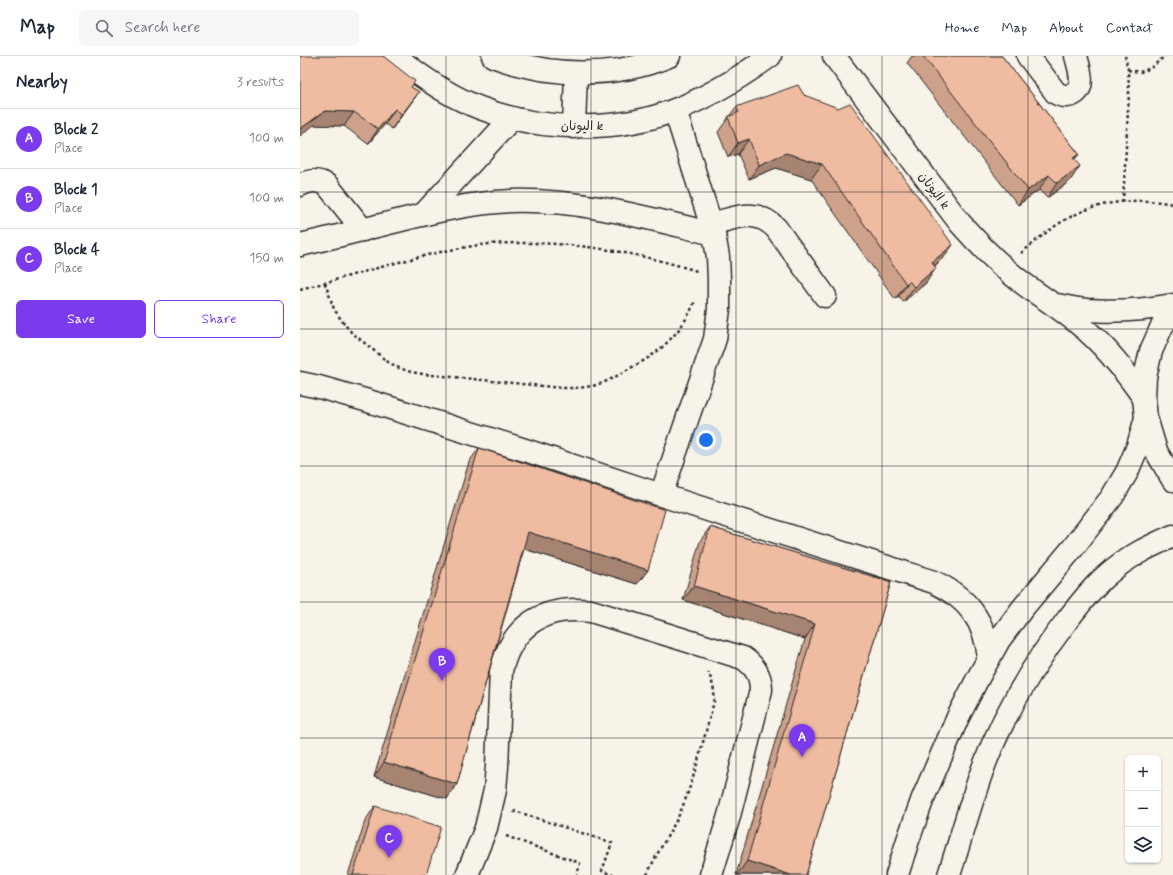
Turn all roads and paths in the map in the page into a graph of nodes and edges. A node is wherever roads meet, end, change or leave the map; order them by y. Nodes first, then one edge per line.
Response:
1 (395, 56) edge
2 (493, 56) edge
3 (669, 56) edge
4 (770, 56) edge
5 (834, 56) edge
6 (1028, 56) edge
7 (1076, 56) edge
8 (1125, 56) edge
9 (1165, 56) edge
10 (1128, 70) junction
11 (576, 73) junction
12 (675, 110) junction
13 (511, 119) junction
14 (574, 127) junction
15 (300, 185) edge
16 (1124, 202) junction
17 (1173, 204) edge
18 (424, 214) junction
19 (713, 229) junction
20 (363, 230) junction
21 (300, 245) edge
22 (1003, 268) junction
23 (696, 271) junction
24 (698, 276) dead end
25 (720, 279) junction
26 (325, 283) junction
27 (300, 289) edge
28 (697, 295) dead end
29 (825, 296) dead end
30 (1056, 305) junction
31 (1173, 305) edge
32 (1173, 310) edge
33 (300, 383) edge
34 (1145, 408) junction
35 (1173, 480) edge
36 (661, 495) junction
37 (1173, 536) edge
38 (989, 658) junction
39 (705, 668) dead end
40 (512, 817) dead end
41 (508, 829) dead end
42 (467, 875) edge
43 (577, 875) edge
44 (614, 875) edge
45 (648, 875) edge
46 (710, 875) edge
47 (897, 875) edge
48 (949, 875) edge

1 - 13 street, اليونان k
2 - 11 street
3 - 11 street
4 - 12 street, اليونان k
5 - 22 street, اليونان k
6 - 7 street
8 - 10 path
9 - 10 path
10 - 16 path
11 - 14 street
12 - 14 street, اليونان k
12 - 19 street
13 - 14 street, اليونان k
13 - 18 street
15 - 20 street
16 - 17 path
16 - 22 path
18 - 19 street
18 - 20 street
19 - 25 street
19 - 29 street
20 - 21 street
22 - 30 street, اليونان k
23 - 24 path
23 - 25 path
23 - 26 path
25 - 36 street
26 - 27 path
26 - 28 path
30 - 31 street, اليونان k
30 - 34 street, اليونان k
32 - 34 street
33 - 36 street
34 - 35 street
34 - 38 street
36 - 38 street
37 - 48 street
38 - 47 street
39 - 45 path
40 - 44 path
41 - 43 path
42 - 46 street

